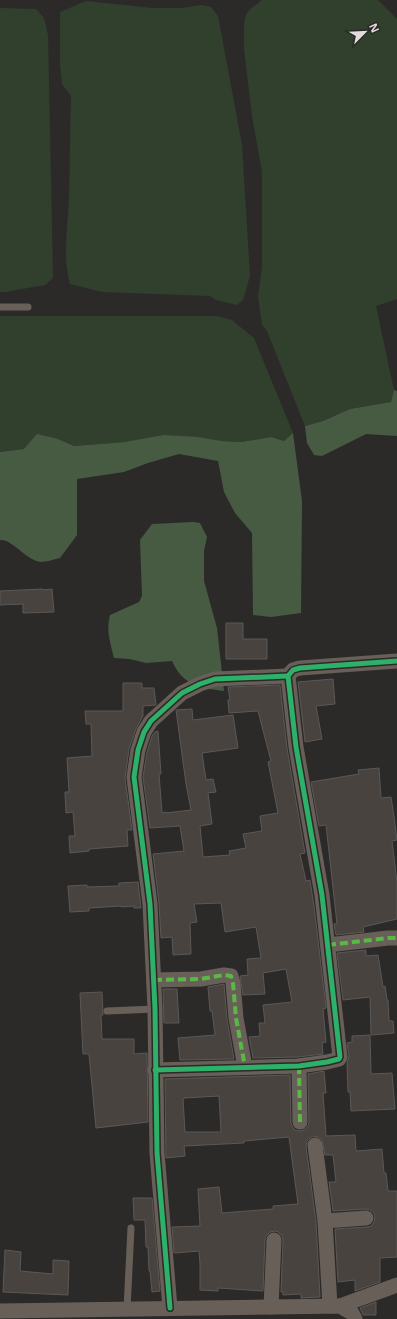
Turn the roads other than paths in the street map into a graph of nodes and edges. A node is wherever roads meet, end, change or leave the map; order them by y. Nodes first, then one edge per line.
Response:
1 (0, 307) edge
2 (28, 307) dead end
3 (397, 661) edge
4 (288, 676) junction
5 (397, 938) edge
6 (328, 945) junction
7 (154, 980) junction
8 (155, 1009) junction
9 (107, 1011) dead end
10 (299, 1066) junction
11 (245, 1067) junction
12 (155, 1070) junction
13 (300, 1122) dead end
14 (315, 1145) dead end
15 (366, 1218) dead end
16 (326, 1221) junction
17 (131, 1228) dead end
18 (274, 1240) dead end
19 (397, 1285) edge
20 (335, 1306) junction
21 (271, 1307) junction
22 (170, 1308) junction
23 (127, 1309) junction
24 (0, 1311) edge
25 (356, 1319) edge

1 - 2 lane
3 - 4 street
4 - 6 street
4 - 7 street
5 - 6 street
6 - 10 street
7 - 8 street
7 - 11 street
8 - 9 lane
8 - 12 street
10 - 11 street
10 - 13 street
11 - 12 street
12 - 22 street
14 - 16 street
15 - 16 street
16 - 20 street
17 - 23 lane
18 - 21 street
19 - 20 street
20 - 21 street
20 - 25 street
21 - 22 street
22 - 23 street
23 - 24 street

